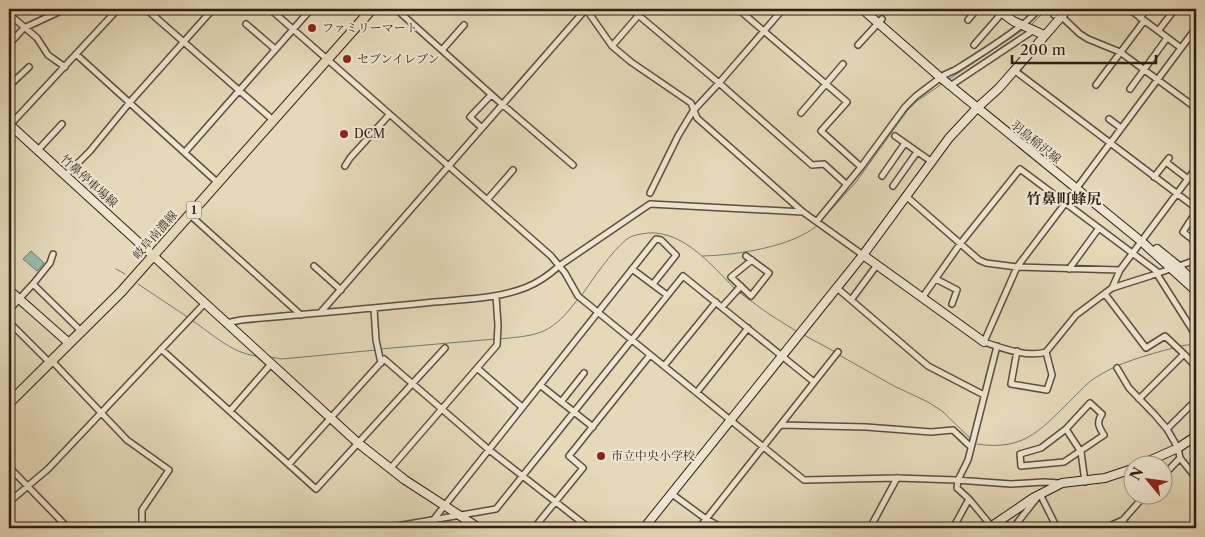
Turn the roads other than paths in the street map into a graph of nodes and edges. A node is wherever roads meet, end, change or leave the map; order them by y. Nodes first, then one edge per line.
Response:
1 (65, 9) edge
2 (118, 9) edge
3 (146, 9) edge
4 (213, 9) edge
5 (270, 9) edge
6 (311, 9) edge
7 (372, 9) edge
8 (396, 9) edge
9 (586, 9) edge
10 (631, 9) edge
11 (644, 9) edge
12 (738, 9) edge
13 (783, 9) edge
14 (862, 9) edge
15 (870, 9) edge
16 (978, 9) edge
17 (1038, 9) edge
18 (1052, 9) edge
19 (1068, 9) edge
20 (1147, 9) edge
21 (1175, 9) edge
22 (1000, 11) edge
23 (1133, 12) dead end
24 (9, 14) edge
25 (639, 16) junction
26 (1058, 16) junction
27 (1142, 19) junction
28 (968, 20) dead end
29 (880, 21) junction
30 (246, 24) dead end
31 (464, 25) dead end
32 (1028, 27) junction
33 (24, 28) junction
34 (1196, 28) edge
35 (292, 29) junction
36 (1158, 31) junction
37 (764, 32) junction
38 (1044, 35) junction
39 (1167, 38) junction
40 (184, 42) junction
41 (9, 44) edge
42 (858, 45) dead end
43 (974, 45) dead end
44 (612, 46) junction
45 (1181, 48) junction
46 (275, 49) junction
47 (442, 50) junction
48 (1120, 52) junction
49 (77, 55) junction
50 (326, 59) junction
51 (844, 64) dead end
52 (29, 67) dead end
53 (66, 67) junction
54 (1144, 69) junction
55 (1014, 70) junction
56 (947, 80) junction
57 (1158, 80) junction
58 (719, 84) junction
59 (827, 84) junction
60 (1096, 85) dead end
61 (9, 86) edge
62 (1130, 89) dead end
63 (239, 90) junction
64 (491, 95) junction
65 (130, 102) junction
66 (502, 105) junction
67 (979, 106) junction
68 (1196, 108) edge
69 (693, 111) junction
70 (801, 113) dead end
71 (389, 115) junction
72 (273, 120) junction
73 (1109, 120) dead end
74 (62, 124) dead end
75 (10, 126) edge
76 (482, 128) junction
77 (1122, 128) junction
78 (895, 136) dead end
79 (905, 143) junction
80 (1110, 143) junction
81 (38, 150) junction
82 (185, 152) junction
83 (918, 152) junction
84 (932, 162) junction
85 (573, 165) dead end
86 (345, 166) dead end
87 (448, 167) junction
88 (861, 167) junction
89 (1196, 168) edge
90 (513, 170) dead end
91 (66, 175) junction
92 (882, 176) dead end
93 (1154, 177) junction
94 (1188, 179) junction
95 (218, 183) junction
96 (846, 184) junction
97 (893, 186) dead end
98 (1078, 187) junction
99 (650, 192) dead end
100 (1177, 194) junction
101 (907, 197) junction
102 (487, 200) junction
103 (1065, 203) junction
104 (1196, 208) edge
105 (803, 212) junction
106 (190, 215) junction
107 (1196, 221) edge
108 (819, 223) junction
109 (1099, 228) junction
110 (1143, 240) junction
111 (1196, 242) edge
112 (960, 244) junction
113 (1131, 253) junction
114 (53, 254) dead end
115 (154, 255) junction
116 (862, 255) junction
117 (746, 256) dead end
118 (752, 260) junction
119 (1196, 260) edge
120 (877, 265) junction
121 (314, 266) dead end
122 (558, 266) junction
123 (1016, 267) junction
124 (1176, 267) junction
125 (632, 269) junction
126 (1069, 269) junction
127 (1120, 270) junction
128 (1158, 274) junction
129 (936, 279) junction
130 (33, 284) junction
131 (653, 284) junction
132 (1196, 284) edge
133 (741, 286) junction
134 (837, 288) junction
135 (1112, 288) junction
136 (9, 290) edge
137 (341, 290) junction
138 (1196, 291) edge
139 (1105, 294) junction
140 (667, 295) junction
141 (496, 296) junction
142 (922, 298) junction
143 (19, 300) junction
144 (851, 300) junction
145 (716, 302) junction
146 (205, 303) junction
147 (952, 304) dead end
148 (722, 307) junction
149 (374, 309) junction
150 (9, 310) edge
151 (320, 312) junction
152 (598, 312) junction
153 (301, 314) junction
154 (9, 322) edge
155 (226, 323) junction
156 (748, 328) junction
157 (82, 331) junction
158 (1196, 332) edge
159 (632, 340) junction
160 (984, 342) junction
161 (69, 343) junction
162 (997, 346) junction
163 (445, 348) dead end
164 (161, 349) junction
165 (1016, 351) junction
166 (838, 352) dead end
167 (1046, 352) junction
168 (1184, 354) junction
169 (650, 355) junction
170 (782, 356) junction
171 (51, 362) junction
172 (381, 363) junction
173 (271, 364) junction
174 (664, 366) junction
175 (1196, 367) edge
176 (477, 368) junction
177 (1118, 368) dead end
178 (584, 373) dead end
179 (814, 382) junction
180 (412, 383) junction
181 (540, 385) junction
182 (697, 392) junction
183 (984, 395) junction
184 (1139, 399) junction
185 (1196, 400) edge
186 (561, 402) junction
187 (9, 403) edge
188 (442, 408) junction
189 (522, 408) junction
190 (230, 411) junction
191 (574, 412) junction
192 (101, 413) junction
193 (330, 418) junction
194 (731, 420) junction
195 (781, 425) junction
196 (593, 427) junction
197 (1066, 428) junction
198 (1167, 429) junction
199 (1196, 436) edge
200 (358, 443) junction
201 (764, 447) junction
202 (971, 447) junction
203 (1178, 448) junction
204 (488, 449) junction
205 (1081, 452) junction
206 (1164, 454) edge
207 (1180, 458) junction
208 (289, 464) junction
209 (1172, 466) edge
210 (9, 467) edge
211 (390, 469) junction
212 (1122, 473) edge
213 (522, 475) junction
214 (897, 478) junction
215 (1196, 478) edge
216 (958, 480) junction
217 (1085, 482) junction
218 (1062, 483) junction
219 (28, 486) junction
220 (672, 494) junction
221 (1040, 494) junction
222 (969, 500) junction
223 (9, 502) edge
224 (556, 502) junction
225 (1137, 504) edge
226 (445, 505) junction
227 (460, 515) junction
228 (434, 519) junction
229 (706, 520) junction
230 (1123, 520) junction
231 (405, 526) edge
232 (992, 527) edge
233 (68, 528) edge
234 (142, 528) edge
235 (385, 528) edge
236 (479, 528) edge
237 (534, 528) edge
238 (588, 528) edge
239 (644, 528) edge
240 (698, 528) edge
241 (723, 528) edge
242 (870, 528) edge
243 (953, 528) edge
244 (1013, 528) edge
245 (1057, 528) edge
246 (1105, 528) edge
247 (1128, 528) edge

1 - 33 street
2 - 49 street
3 - 40 street
4 - 40 street
5 - 35 street
6 - 35 street
7 - 50 main road, 岐阜南濃線 / 1
8 - 47 street
9 - 44 street
9 - 66 street
10 - 25 street
11 - 25 street
12 - 37 street
13 - 37 street
14 - 29 street, 羽島稲沢線
15 - 29 street, 羽島稲沢線
16 - 28 street
17 - 32 street
18 - 26 street
19 - 26 street
20 - 27 street
21 - 36 street
22 - 32 street
22 - 43 street
23 - 27 street
24 - 33 street
25 - 44 street
25 - 58 street
26 - 38 street
26 - 48 street
27 - 36 street
27 - 48 street
29 - 42 street
29 - 56 street, 羽島稲沢線
30 - 46 street
31 - 47 street
32 - 38 street
32 - 56 street
32 - 56 street
33 - 41 street
33 - 53 street
34 - 45 street
35 - 46 street
35 - 50 street
36 - 39 street
37 - 58 street
37 - 59 street
38 - 55 street
39 - 45 street
39 - 54 street
40 - 63 street
40 - 65 street
44 - 69 street
45 - 57 street
46 - 63 street
47 - 64 street
48 - 54 street
48 - 60 street
49 - 53 street
49 - 65 street
50 - 71 street
50 - 72 main road, 岐阜南濃線 / 1
51 - 59 street
52 - 61 street
53 - 75 street
54 - 57 street
54 - 62 street
55 - 67 street
55 - 80 street
56 - 67 street, 羽島稲沢線
56 - 88 street
57 - 68 street
57 - 77 street
58 - 69 street
58 - 96 street
59 - 70 street
59 - 88 street
63 - 72 street
63 - 82 street
64 - 66 street
64 - 76 street
65 - 82 street
65 - 91 street
66 - 76 street
66 - 85 street
67 - 84 street
67 - 98 street, 羽島稲沢線
69 - 99 street
69 - 105 street
71 - 86 street
71 - 87 street
72 - 95 main road, 岐阜南濃線 / 1
73 - 77 street
74 - 81 street
75 - 81 street, 竹鼻停車場線
76 - 87 street
77 - 80 street
78 - 79 street
79 - 83 street
79 - 92 street
80 - 93 street
80 - 98 street
81 - 91 street, 竹鼻停車場線
82 - 95 street
83 - 84 street
83 - 97 street
84 - 101 street
87 - 102 street
87 - 137 street
88 - 96 street
89 - 94 street
90 - 102 street
91 - 115 street, 竹鼻停車場線
93 - 94 street
93 - 100 street
94 - 100 street
95 - 106 main road, 岐阜南濃線 / 1
96 - 108 street
98 - 103 street
98 - 110 street, 羽島稲沢線
100 - 104 street
100 - 110 street
101 - 112 street
101 - 116 street
102 - 122 street
103 - 109 street
103 - 112 street
103 - 123 street
105 - 108 street
105 - 122 street
106 - 115 main road, 岐阜南濃線 / 1
106 - 153 street
107 - 111 street
108 - 116 street
109 - 113 street
109 - 126 street
110 - 113 street
110 - 124 street, 羽島稲沢線
112 - 123 street
112 - 129 street
113 - 127 street
113 - 128 street
114 - 130 street
115 - 146 street, 竹鼻停車場線
115 - 157 main road, 岐阜南濃線 / 1
116 - 120 street
116 - 134 street
117 - 118 street
118 - 133 street
118 - 133 street
119 - 124 street
120 - 142 street
120 - 144 street
121 - 137 street
122 - 141 street
122 - 152 street
123 - 126 street
123 - 160 street
124 - 128 street
124 - 132 street, 羽島稲沢線
124 - 138 street, 羽島稲沢線
125 - 131 street
125 - 131 street
125 - 152 street
126 - 127 street
127 - 135 street
128 - 135 street
128 - 158 street
129 - 142 street
129 - 147 street
130 - 143 street
130 - 157 street
131 - 140 street
133 - 148 street
134 - 144 street
134 - 170 street
135 - 139 street
136 - 143 street
137 - 151 street
139 - 167 street
139 - 168 street
140 - 145 street
140 - 159 street
141 - 149 street
141 - 176 street
142 - 160 street
143 - 150 street
143 - 161 street
144 - 183 street
145 - 148 street
145 - 174 street
146 - 155 street, 竹鼻停車場線
146 - 164 street
148 - 156 street
149 - 151 street
149 - 172 street
151 - 153 street
152 - 159 street
152 - 181 street
153 - 155 street
154 - 171 street
155 - 173 street, 竹鼻停車場線
156 - 170 street
156 - 182 street
157 - 161 main road, 岐阜南濃線 / 1
159 - 169 street
159 - 191 street
160 - 162 street
161 - 171 main road, 岐阜南濃線 / 1
162 - 165 street
162 - 183 street
163 - 180 street
164 - 190 street
164 - 192 street
165 - 167 street
165 - 167 street
166 - 179 street
168 - 175 street
168 - 184 street
169 - 174 street
169 - 196 street
170 - 179 street
170 - 194 street
171 - 187 main road, 岐阜南濃線 / 1
171 - 192 street
172 - 180 street
172 - 193 street
173 - 190 street
173 - 193 street, 竹鼻停車場線
174 - 182 street
176 - 188 street
176 - 189 street
177 - 184 street
178 - 186 street
179 - 195 street
180 - 188 street
180 - 200 street
181 - 186 street
181 - 189 street
182 - 194 street
183 - 202 street
184 - 198 street
185 - 198 street
186 - 191 street
188 - 204 street
188 - 211 street
189 - 204 street
190 - 208 street
191 - 196 street
191 - 213 street
192 - 219 street
192 - 234 street
193 - 200 street, 竹鼻停車場線
193 - 208 street
194 - 201 street
194 - 220 street
195 - 201 street
195 - 202 street
196 - 224 street
197 - 205 street
197 - 205 street
197 - 205 street
198 - 203 street
199 - 203 street
200 - 208 street
200 - 211 street, 竹鼻停車場線
201 - 214 street
201 - 229 street
202 - 216 street
203 - 206 street
203 - 207 street
204 - 213 street
204 - 226 street
205 - 217 street
207 - 209 street
207 - 215 street
210 - 219 street
211 - 226 street, 竹鼻停車場線
212 - 217 street
213 - 224 street
213 - 227 street
214 - 216 street
214 - 242 street
216 - 218 street
216 - 222 street
217 - 218 street
218 - 221 street
219 - 223 street
219 - 233 street
220 - 229 street
220 - 239 street
221 - 232 street
221 - 244 street
221 - 245 street
222 - 232 street
222 - 243 street
224 - 237 street
224 - 238 street
225 - 230 street
226 - 227 street, 竹鼻停車場線
226 - 228 street
227 - 228 street
227 - 236 street, 竹鼻停車場線
228 - 231 street
229 - 240 street
229 - 241 street
230 - 246 street
230 - 247 street
231 - 235 street

